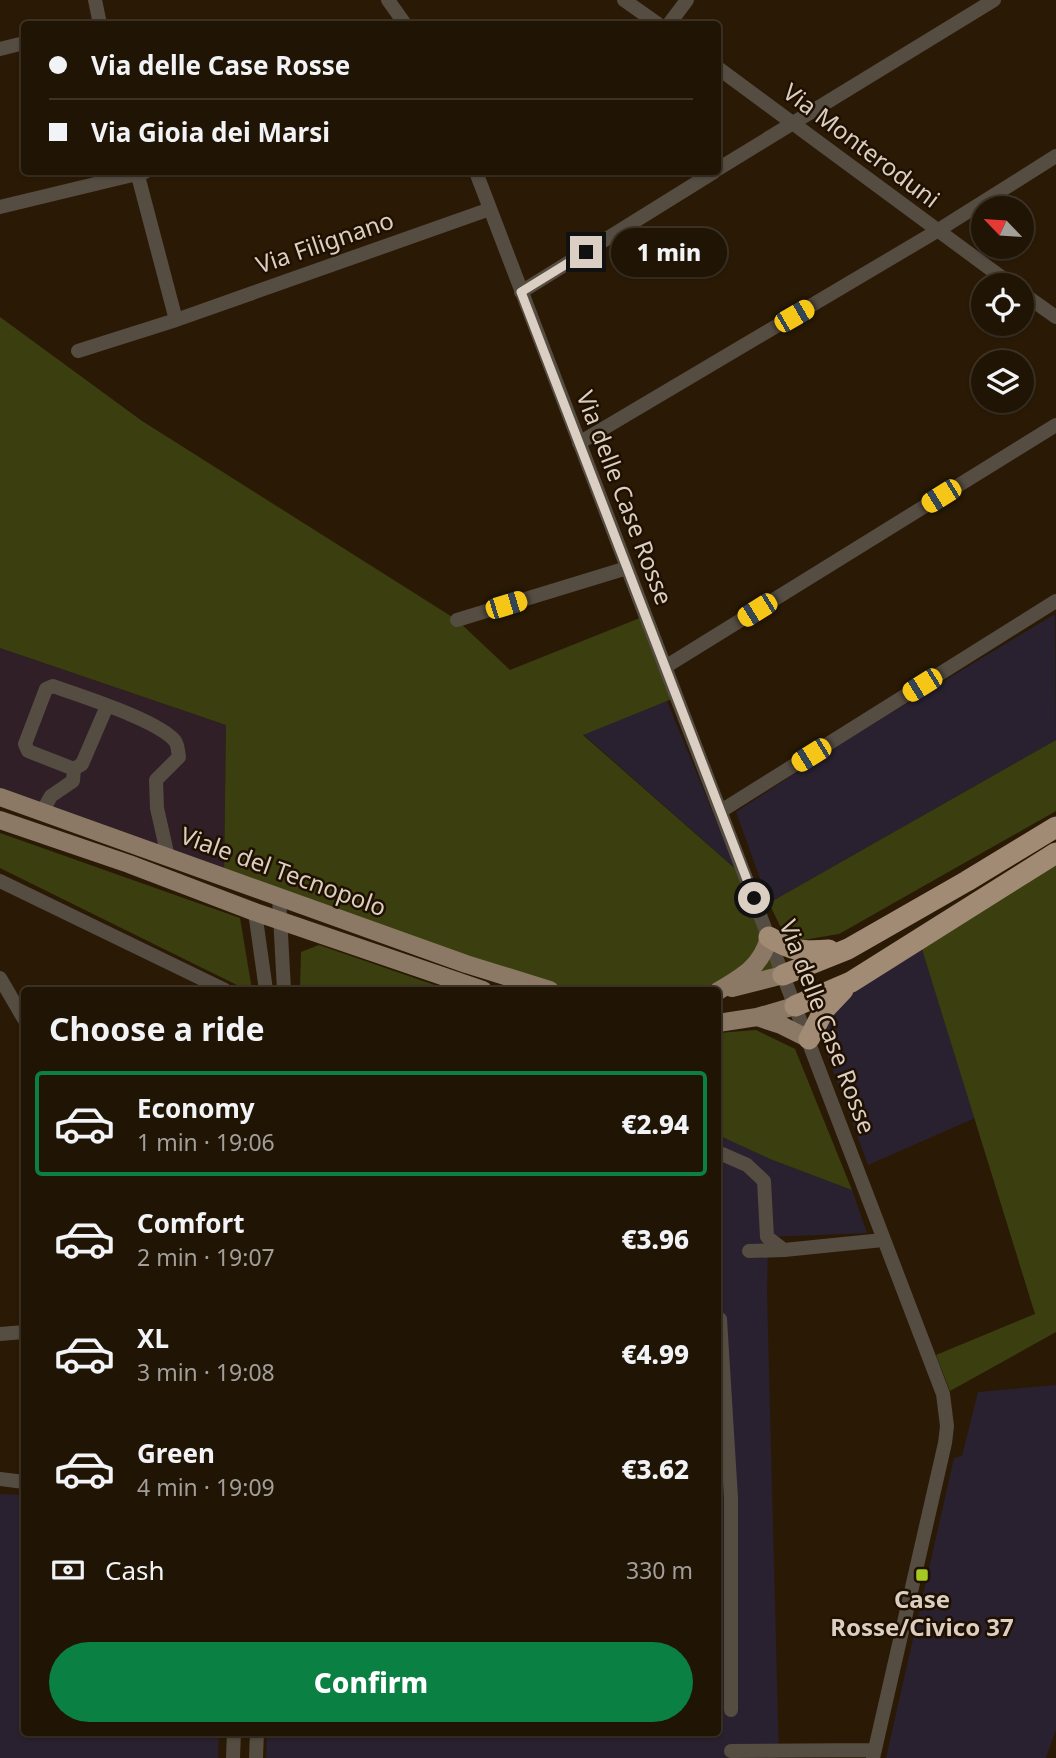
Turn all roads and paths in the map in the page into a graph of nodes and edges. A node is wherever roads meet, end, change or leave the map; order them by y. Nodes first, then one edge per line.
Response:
1 (95, 0) edge
2 (388, 0) edge
3 (624, 0) edge
4 (687, 0) edge
5 (994, 0) edge
6 (99, 21) edge
7 (403, 21) edge
8 (654, 21) edge
9 (671, 21) edge
10 (21, 44) edge
11 (0, 49) edge
12 (721, 70) edge
13 (792, 123) junction
14 (1056, 156) edge
15 (721, 167) edge
16 (128, 175) edge
17 (141, 175) edge
18 (477, 175) edge
19 (708, 175) edge
20 (0, 207) edge
21 (490, 209) junction
22 (937, 231) junction
23 (995, 273) edge
24 (521, 292) junction
25 (1034, 301) edge
26 (1056, 317) edge
27 (176, 320) junction
28 (78, 351) dead end
29 (1056, 425) edge
30 (579, 443) junction
31 (627, 568) junction
32 (1056, 601) edge
33 (457, 620) dead end
34 (666, 667) junction
35 (107, 706) junction
36 (74, 769) junction
37 (0, 797) edge
38 (721, 811) junction
39 (42, 812) junction
40 (0, 820) edge
41 (1056, 827) edge
42 (1056, 853) edge
43 (168, 857) junction
44 (0, 881) edge
45 (279, 897) junction
46 (255, 912) junction
47 (280, 920) junction
48 (769, 937) junction
49 (849, 949) junction
50 (783, 975) junction
51 (0, 978) edge
52 (851, 982) junction
53 (219, 987) edge
54 (266, 987) edge
55 (284, 987) edge
56 (474, 987) edge
57 (540, 987) edge
58 (721, 990) edge
59 (721, 991) edge
60 (795, 1006) junction
61 (21, 1014) edge
62 (757, 1017) junction
63 (721, 1023) edge
64 (809, 1039) junction
65 (722, 1154) dead end
66 (883, 1240) junction
67 (783, 1250) junction
68 (749, 1251) dead end
69 (21, 1332) edge
70 (721, 1332) edge
71 (0, 1334) edge
72 (0, 1479) edge
73 (21, 1482) edge
74 (731, 1710) dead end
75 (234, 1736) edge
76 (257, 1736) edge
77 (731, 1751) dead end
78 (874, 1754) edge
79 (233, 1758) edge
80 (256, 1758) edge

1 - 6 street
2 - 7 street
3 - 8 street
4 - 9 street
5 - 13 street
10 - 11 street
12 - 13 street, Via Monteroduni
13 - 15 street
13 - 22 street, Via Monteroduni
14 - 22 street
16 - 20 street
17 - 27 street
18 - 21 street, Via delle Case Rosse
19 - 24 street
21 - 24 street, Via delle Case Rosse
21 - 27 street, Via Filignano
22 - 23 street, Via Monteroduni
22 - 30 street
24 - 30 street, Via delle Case Rosse
25 - 26 street
27 - 28 street, Via Filignano
29 - 34 street
30 - 31 street, Via delle Case Rosse
31 - 33 street
31 - 34 street, Via delle Case Rosse
32 - 38 street
34 - 38 street, Via delle Case Rosse
35 - 36 street
35 - 36 street
35 - 43 street
36 - 39 street
37 - 39 main road, Viale del Tecnopolo
38 - 48 street, Via delle Case Rosse
39 - 43 main road, Viale del Tecnopolo
40 - 46 main road, Viale del Tecnopolo
41 - 49 highway
42 - 52 highway
43 - 45 main road, Viale del Tecnopolo
44 - 53 street
45 - 47 street
45 - 57 main road, Viale del Tecnopolo
46 - 47 main road, Viale del Tecnopolo
46 - 54 street
47 - 55 street
47 - 56 main road, Viale del Tecnopolo
48 - 49 highway
48 - 50 street, Via delle Case Rosse
48 - 58 main road
49 - 50 highway
50 - 59 main road
50 - 60 street, Via delle Case Rosse
51 - 61 street
52 - 60 highway
52 - 64 highway
60 - 62 main road
60 - 64 street, Via delle Case Rosse
62 - 63 main road
62 - 64 main road
64 - 66 street, Via delle Case Rosse
65 - 67 street
66 - 67 street
66 - 78 street, Via delle Case Rosse
67 - 68 street
69 - 71 street
70 - 74 street
72 - 73 street
75 - 79 street
76 - 80 street
77 - 78 street

